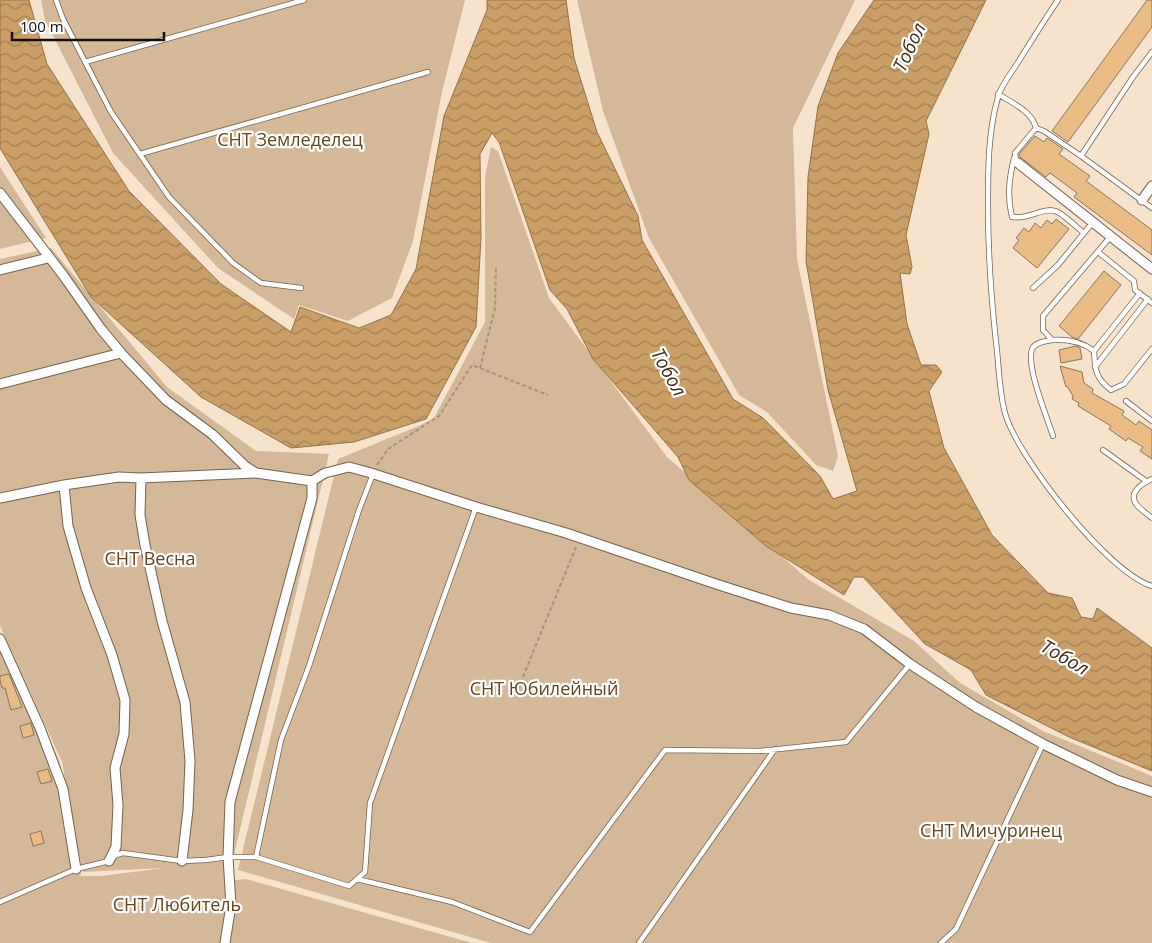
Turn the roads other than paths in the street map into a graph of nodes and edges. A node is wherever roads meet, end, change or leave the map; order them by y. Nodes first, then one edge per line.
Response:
1 (56, 0) edge
2 (304, 0) edge
3 (1058, 0) edge
4 (1152, 52) edge
5 (85, 62) junction
6 (428, 72) dead end
7 (998, 94) junction
8 (1036, 128) junction
9 (140, 154) junction
10 (1081, 156) junction
11 (1016, 161) junction
12 (1152, 186) edge
13 (0, 193) edge
14 (1142, 200) junction
15 (1152, 208) edge
16 (1093, 222) junction
17 (1084, 233) junction
18 (1111, 236) junction
19 (1098, 252) junction
20 (48, 258) junction
21 (1152, 269) edge
22 (0, 270) edge
23 (301, 288) dead end
24 (1033, 288) dead end
25 (1140, 293) junction
26 (1150, 301) edge
27 (1052, 340) junction
28 (1152, 349) edge
29 (1094, 351) junction
30 (121, 353) junction
31 (1095, 367) junction
32 (0, 384) edge
33 (1126, 401) dead end
34 (1152, 421) edge
35 (1053, 436) dead end
36 (1103, 450) dead end
37 (256, 473) junction
38 (372, 473) junction
39 (141, 478) junction
40 (1152, 479) edge
41 (312, 481) junction
42 (1146, 481) junction
43 (64, 485) junction
44 (0, 498) edge
45 (476, 507) junction
46 (1152, 518) edge
47 (1152, 586) edge
48 (0, 639) edge
49 (910, 664) junction
50 (1043, 744) junction
51 (775, 749) junction
52 (1152, 792) edge
53 (228, 857) junction
54 (256, 857) junction
55 (109, 861) junction
56 (182, 861) junction
57 (76, 869) junction
58 (357, 879) junction
59 (0, 902) edge
60 (225, 943) edge
61 (639, 943) edge
62 (941, 943) edge

1 - 5 lane
2 - 5 lane
3 - 7 lane
4 - 10 lane
5 - 9 lane
6 - 9 lane
7 - 8 lane
7 - 47 lane
8 - 10 lane
8 - 11 lane
9 - 23 lane
10 - 14 lane
11 - 16 street
11 - 17 lane
12 - 14 street
13 - 20 street
14 - 15 lane
16 - 17 lane
16 - 18 street
17 - 24 lane
18 - 19 lane
18 - 21 street
19 - 25 lane
19 - 27 lane
20 - 22 street
20 - 30 street
25 - 26 lane
25 - 29 lane
26 - 31 lane
27 - 29 lane
27 - 35 lane
28 - 31 lane
29 - 31 lane
30 - 32 street
30 - 37 street
33 - 34 lane
36 - 42 lane
37 - 39 street
37 - 41 street
38 - 41 street
38 - 45 street
38 - 54 lane
39 - 43 street
39 - 56 street
40 - 42 lane
41 - 53 street
42 - 46 lane
43 - 44 street
43 - 55 street
45 - 49 street
45 - 58 lane
48 - 57 street
49 - 50 street
49 - 51 lane
50 - 52 street
50 - 62 lane
51 - 58 lane
51 - 61 lane
53 - 54 lane
53 - 56 lane
53 - 60 street
54 - 58 lane
55 - 56 lane
55 - 57 lane
57 - 59 lane

